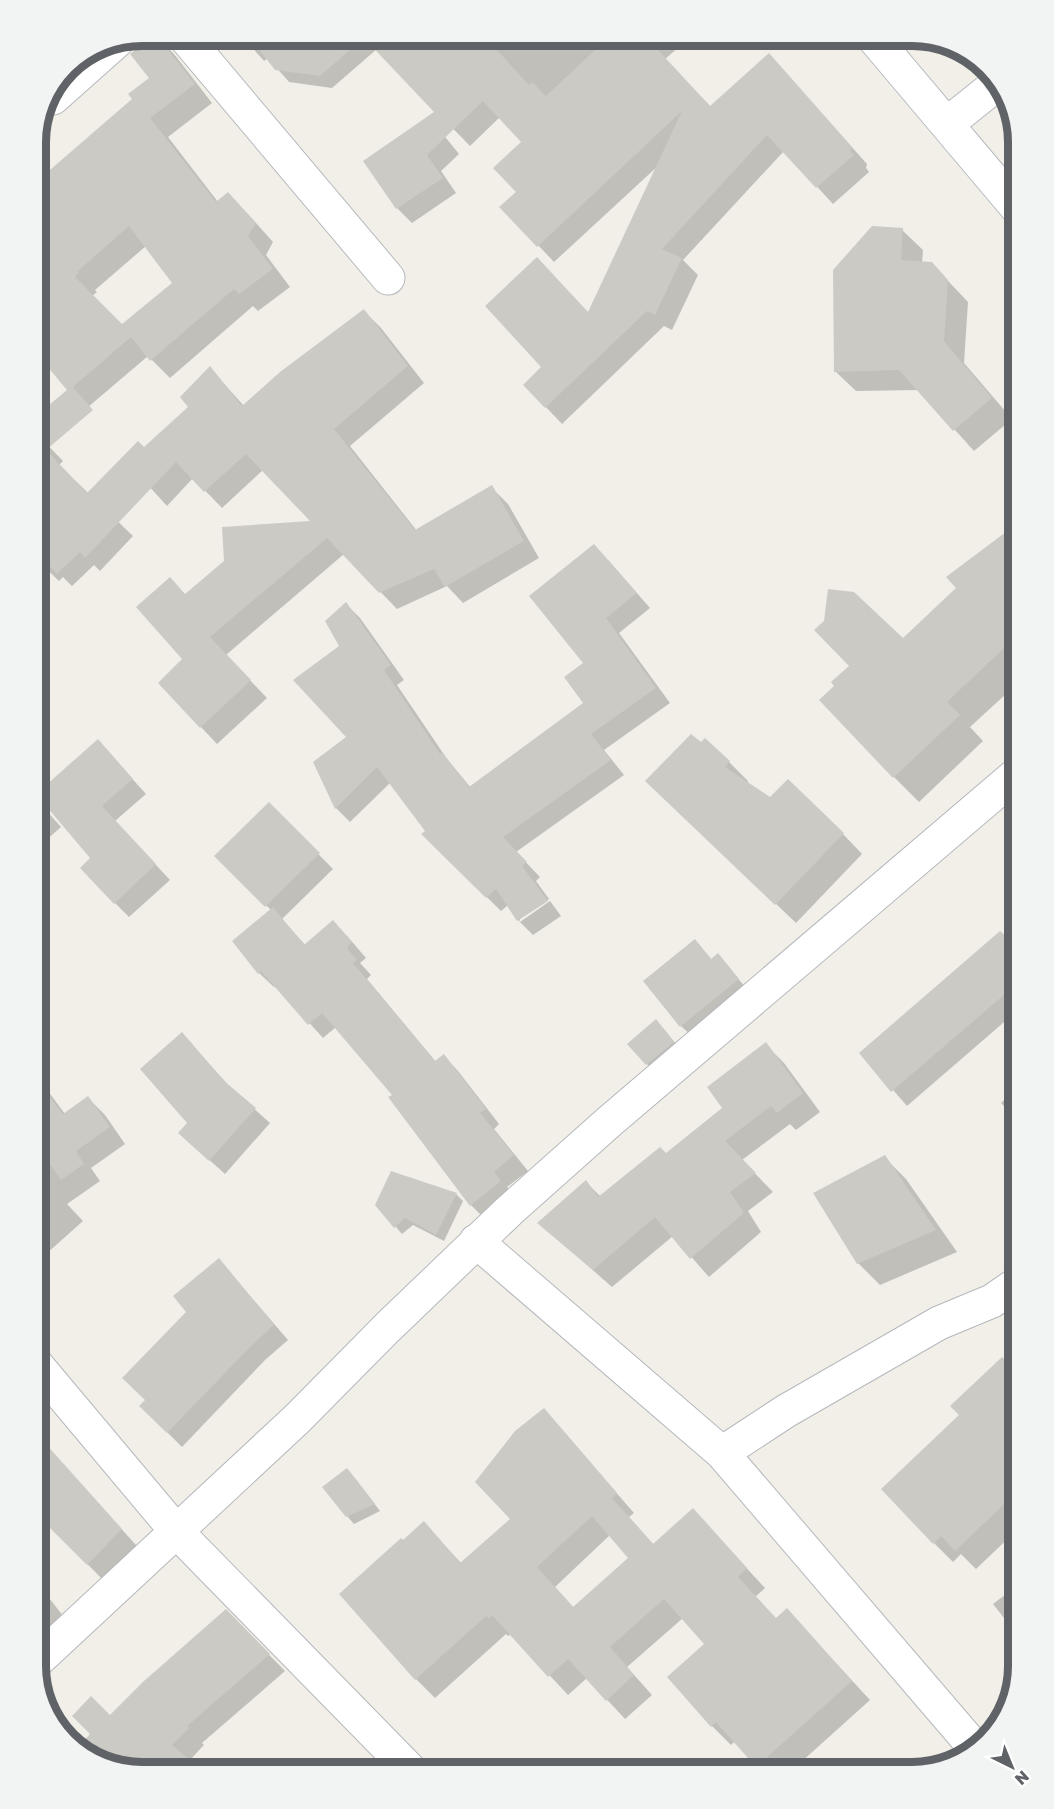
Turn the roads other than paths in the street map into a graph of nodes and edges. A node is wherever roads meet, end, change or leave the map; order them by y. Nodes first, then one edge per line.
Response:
1 (192, 46) edge
2 (881, 47) edge
3 (98, 58) edge
4 (63, 89) edge
5 (991, 89) edge
6 (947, 124) junction
7 (1007, 196) edge
8 (388, 278) dead end
9 (1007, 782) edge
10 (476, 1241) junction
11 (1007, 1291) edge
12 (46, 1376) edge
13 (722, 1453) junction
14 (177, 1532) junction
15 (46, 1653) edge
16 (970, 1742) edge
17 (402, 1762) edge

1 - 8 street
2 - 6 street
3 - 4 street
5 - 6 street
6 - 7 street
9 - 10 street
10 - 13 street
10 - 14 street
11 - 13 street
12 - 14 street
13 - 16 street
14 - 15 street
14 - 17 street

